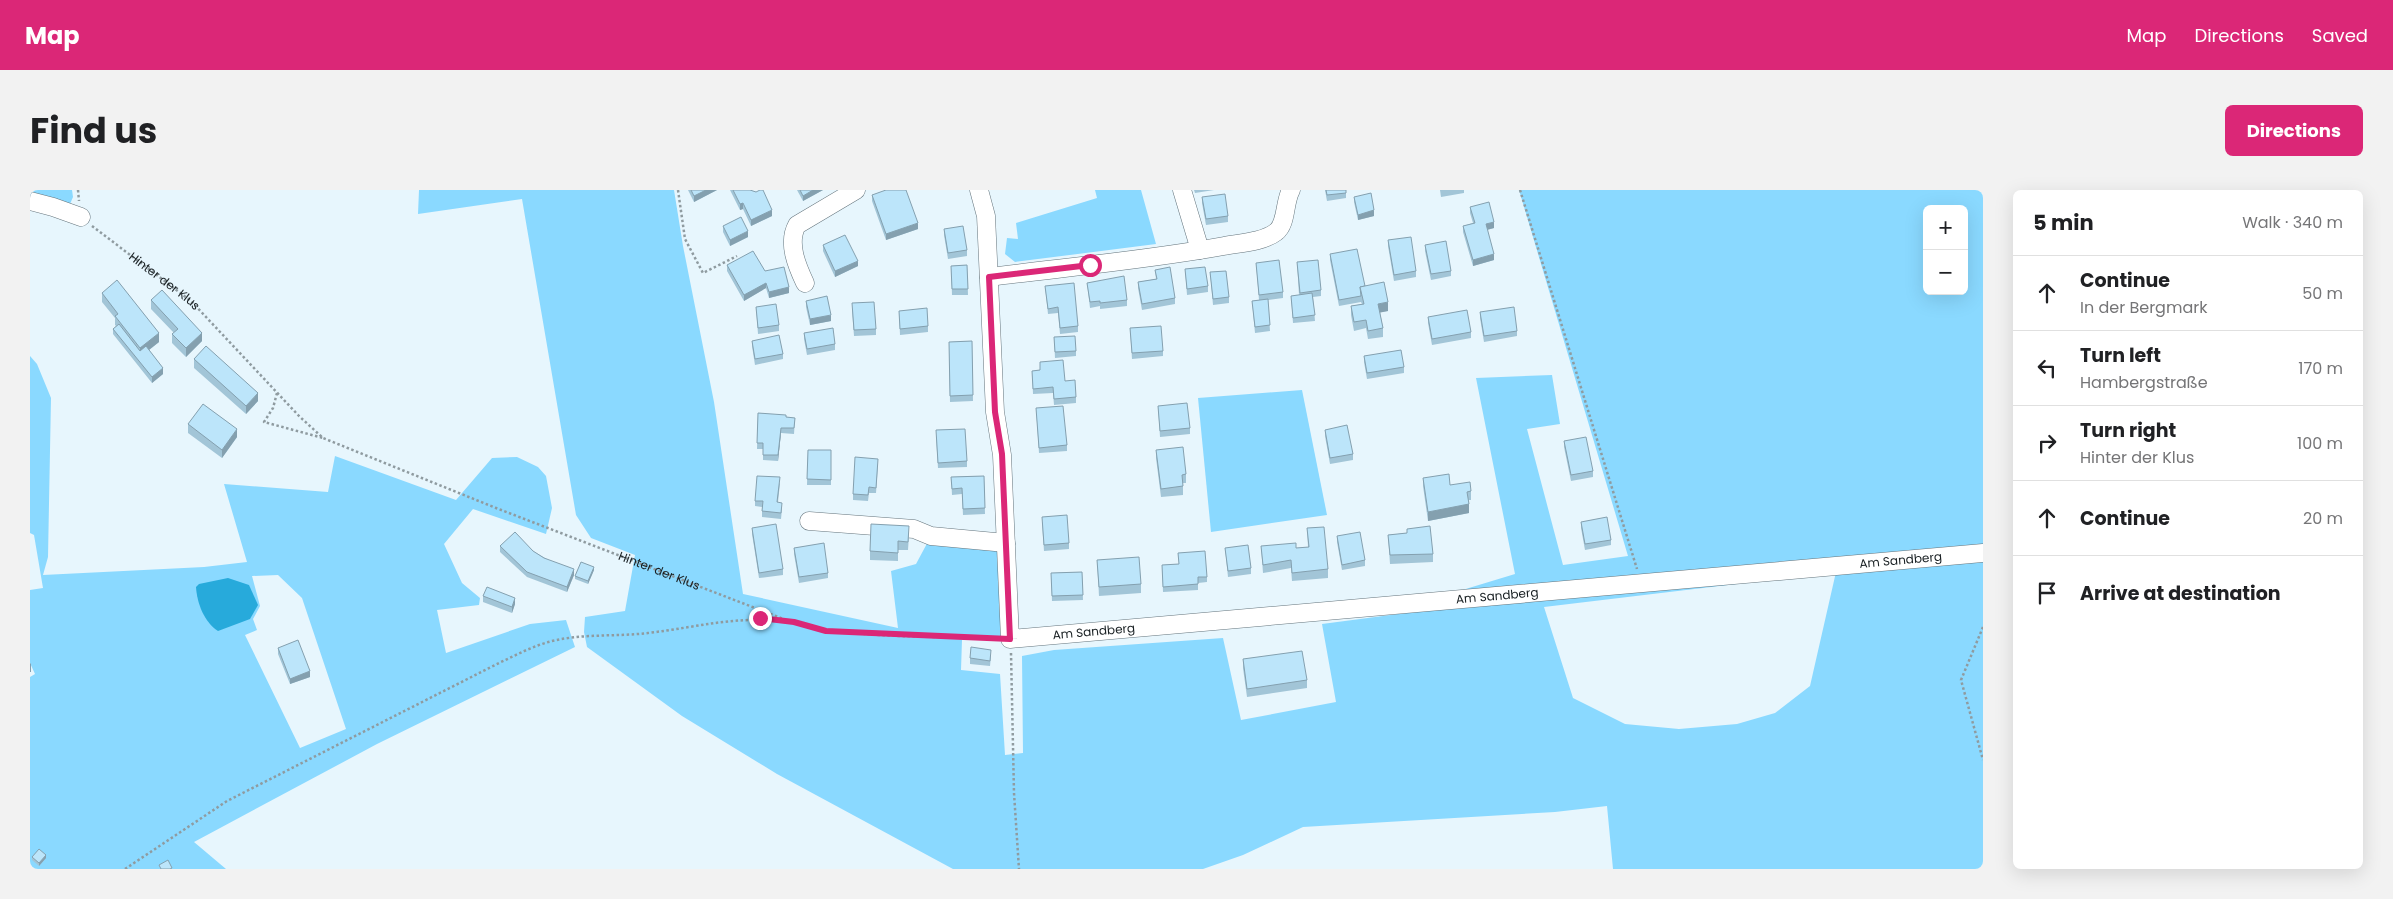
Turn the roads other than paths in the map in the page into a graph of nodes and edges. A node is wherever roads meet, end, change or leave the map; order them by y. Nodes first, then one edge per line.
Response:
1 (856, 190) edge
2 (979, 190) edge
3 (1182, 190) edge
4 (1291, 190) edge
5 (30, 201) edge
6 (81, 217) road end
7 (1200, 250) junction
8 (989, 277) junction
9 (805, 283) dead end
10 (810, 520) dead end
11 (1006, 543) junction
12 (1983, 553) edge

1 - 9 street
2 - 8 street
3 - 7 street
4 - 7 street
5 - 6 street
7 - 8 street
8 - 11 street
10 - 11 street
11 - 12 street, Am Sandberg

